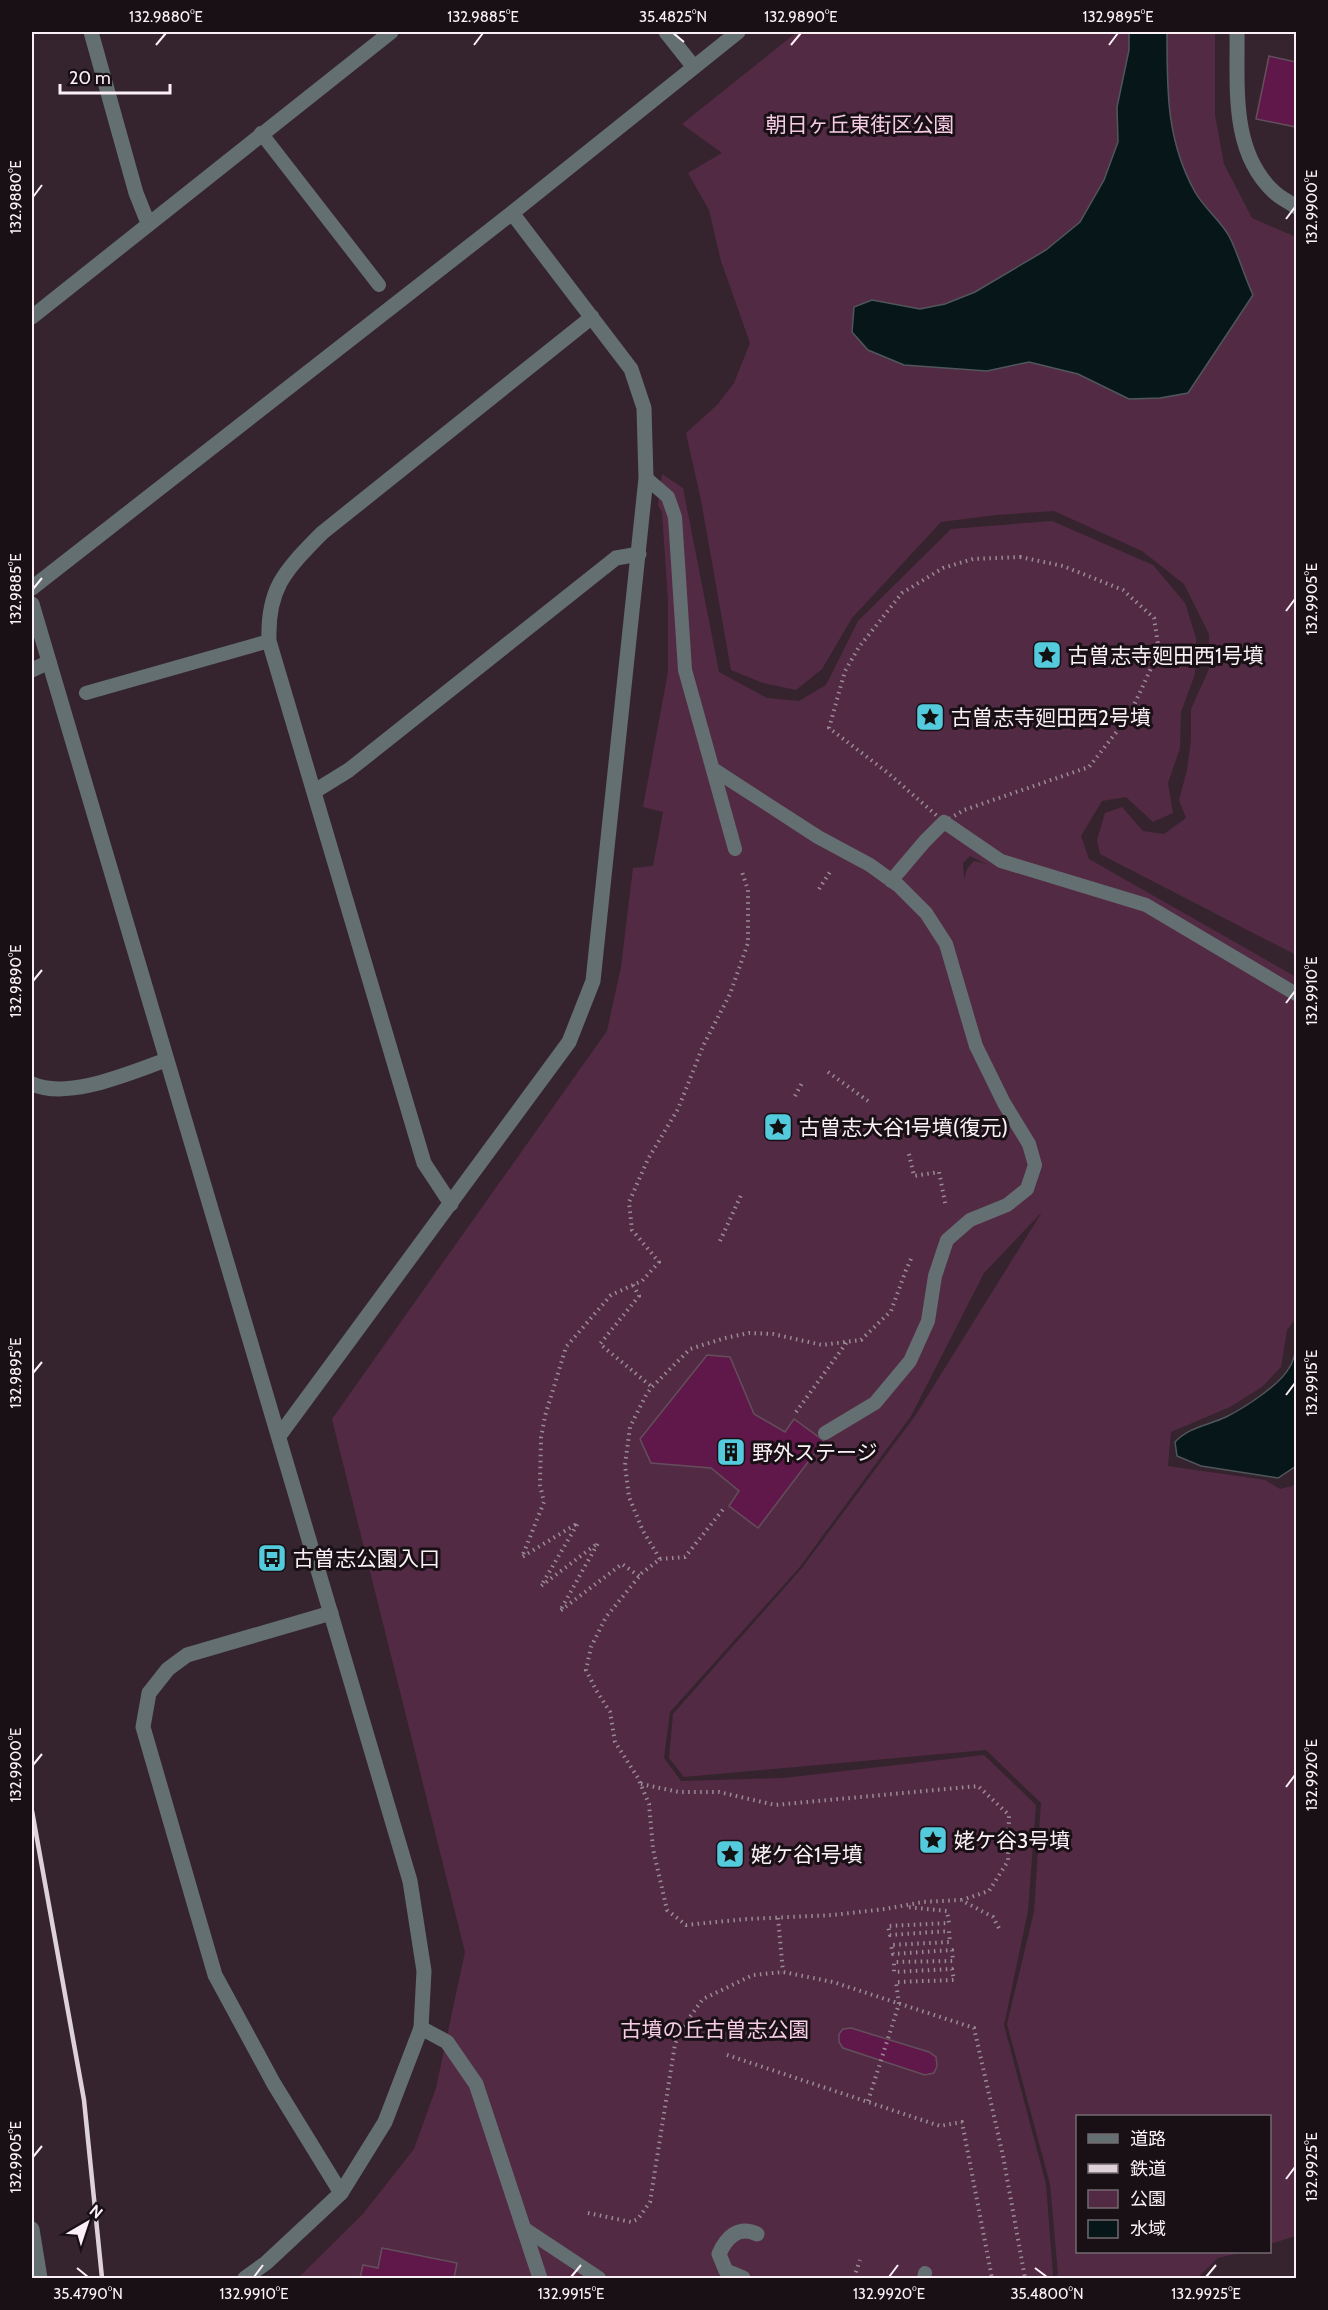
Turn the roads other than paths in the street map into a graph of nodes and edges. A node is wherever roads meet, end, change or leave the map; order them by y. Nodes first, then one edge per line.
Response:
1 (91, 32) edge
2 (390, 32) edge
3 (666, 32) edge
4 (738, 32) edge
5 (1237, 32) edge
6 (693, 66) junction
7 (261, 133) junction
8 (1296, 207) edge
9 (512, 213) junction
10 (148, 223) junction
11 (379, 285) dead end
12 (32, 316) edge
13 (592, 317) junction
14 (646, 478) junction
15 (639, 554) junction
16 (32, 588) edge
17 (32, 604) edge
18 (269, 641) junction
19 (48, 662) junction
20 (32, 670) edge
21 (87, 693) dead end
22 (712, 769) junction
23 (315, 791) junction
24 (735, 849) road end
25 (891, 881) junction
26 (1296, 994) edge
27 (166, 1060) junction
28 (32, 1084) edge
29 (451, 1204) junction
30 (825, 1433) dead end
31 (279, 1436) junction
32 (331, 1614) junction
33 (421, 2028) junction
34 (341, 2193) junction
35 (32, 2229) edge
36 (525, 2229) junction
37 (757, 2234) dead end
38 (40, 2278) edge
39 (245, 2278) edge
40 (540, 2278) edge
41 (599, 2278) edge
42 (743, 2278) edge

1 - 10 street
2 - 7 street
3 - 6 street
4 - 6 street
5 - 8 street
6 - 9 street
7 - 10 street
7 - 11 lane
9 - 13 street
9 - 16 street
10 - 12 street
13 - 14 street
13 - 18 street
14 - 15 street
14 - 22 lane
15 - 23 street
15 - 29 street
17 - 19 street
18 - 21 lane
18 - 23 street
19 - 20 street
19 - 27 street
22 - 24 lane
22 - 25 lane
23 - 29 street
25 - 26 lane
25 - 30 lane
27 - 28 street
27 - 31 street
29 - 31 street
31 - 32 street
32 - 33 street
32 - 34 street
33 - 34 street
33 - 36 street
34 - 39 street
35 - 38 street
36 - 40 street
36 - 41 lane
37 - 42 street

